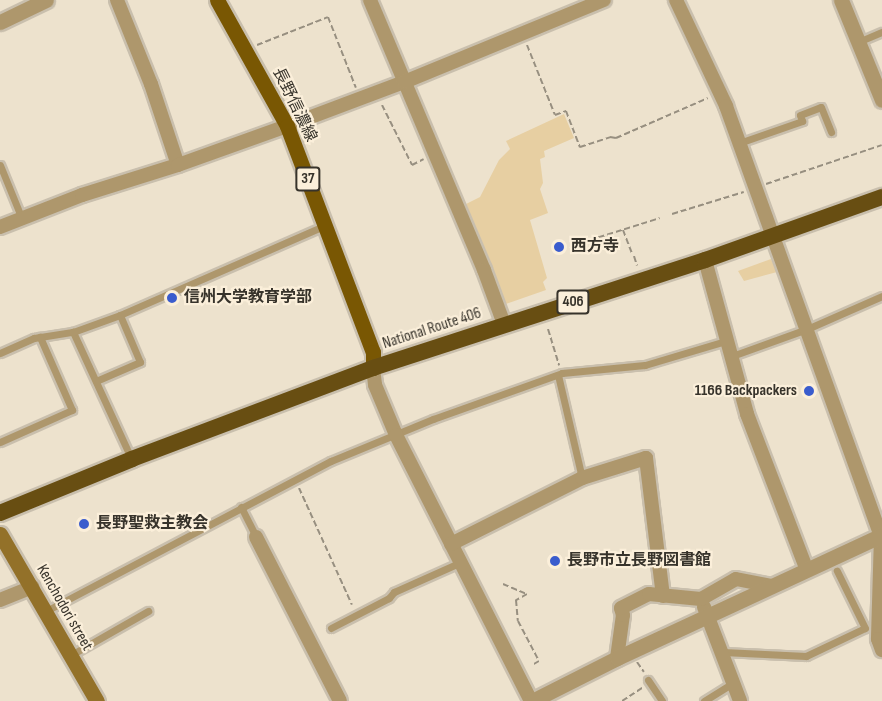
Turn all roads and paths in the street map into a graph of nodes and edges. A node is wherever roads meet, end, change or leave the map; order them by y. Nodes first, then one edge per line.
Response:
1 (46, 0) edge
2 (117, 0) edge
3 (217, 0) edge
4 (604, 0) edge
5 (676, 0) edge
6 (841, 0) edge
7 (372, 1) edge
8 (0, 22) edge
9 (882, 32) edge
10 (523, 34) junction
11 (858, 42) junction
12 (246, 50) junction
13 (404, 82) junction
14 (376, 91) junction
15 (720, 93) junction
16 (360, 98) junction
17 (882, 100) edge
18 (286, 126) junction
19 (831, 132) dead end
20 (739, 143) junction
21 (882, 145) edge
22 (435, 154) junction
23 (0, 165) edge
24 (178, 165) junction
25 (755, 188) junction
26 (882, 196) edge
27 (672, 214) dead end
28 (660, 218) dead end
29 (22, 219) junction
30 (326, 225) junction
31 (0, 227) edge
32 (623, 230) junction
33 (772, 236) junction
34 (590, 240) dead end
35 (705, 260) junction
36 (637, 266) dead end
37 (882, 296) edge
38 (120, 315) junction
39 (504, 324) junction
40 (548, 329) dead end
41 (807, 329) junction
42 (73, 332) junction
43 (40, 337) junction
44 (729, 340) junction
45 (0, 352) edge
46 (732, 356) junction
47 (373, 368) junction
48 (560, 374) junction
49 (96, 381) junction
50 (396, 435) junction
51 (0, 442) edge
52 (132, 459) junction
53 (582, 478) junction
54 (295, 480) junction
55 (241, 507) junction
56 (0, 513) edge
57 (0, 534) edge
58 (881, 536) edge
59 (256, 537) joint
60 (451, 544) junction
61 (461, 562) junction
62 (807, 570) junction
63 (837, 571) dead end
64 (503, 584) dead end
65 (772, 586) junction
66 (32, 587) junction
67 (663, 596) junction
68 (701, 599) junction
69 (0, 600) edge
70 (148, 610) dead end
71 (46, 611) junction
72 (356, 615) junction
73 (708, 616) junction
74 (331, 628) dead end
75 (872, 629) junction
76 (882, 651) edge
77 (723, 652) junction
78 (71, 655) junction
79 (633, 655) dead end
80 (617, 658) junction
81 (532, 666) dead end
82 (649, 681) junction
83 (733, 683) junction
84 (97, 701) edge
85 (340, 701) edge
86 (531, 701) edge
87 (622, 701) edge
88 (662, 701) edge
89 (704, 701) edge
90 (740, 701) edge

1 - 8 street
2 - 24 street
3 - 12 main road, 長野信濃線 / 37
4 - 10 street
5 - 15 street
6 - 11 street
7 - 13 street
9 - 11 lane
10 - 13 street
10 - 15 path
11 - 17 street
12 - 16 path
12 - 18 main road, 長野信濃線 / 37
13 - 14 street
13 - 22 street
14 - 16 street
14 - 22 path
15 - 20 street
16 - 18 street
18 - 24 street
18 - 30 main road, 長野信濃線 / 37
19 - 20 lane
20 - 25 street
21 - 25 path
22 - 39 street
23 - 29 lane
24 - 29 street
25 - 27 path
25 - 33 street
26 - 33 highway, National Route 406 / 406
28 - 32 path
29 - 31 street
30 - 38 lane
30 - 47 main road, 長野信濃線 / 37
32 - 34 path
32 - 36 path
33 - 35 highway, National Route 406 / 406
33 - 41 street
35 - 39 highway, National Route 406 / 406
35 - 44 street
37 - 41 lane
38 - 42 lane
38 - 49 lane
39 - 47 highway, National Route 406 / 406
40 - 48 path
41 - 46 lane
41 - 58 street
42 - 43 lane
42 - 49 lane
43 - 45 lane
43 - 51 lane
44 - 46 street
44 - 48 lane
46 - 62 street
47 - 50 street
47 - 52 highway, National Route 406 / 406
48 - 50 lane
48 - 53 lane
49 - 52 lane
50 - 54 lane
50 - 60 street
52 - 56 highway, National Route 406 / 406
53 - 60 street
53 - 67 street
54 - 55 lane
54 - 72 path
55 - 59 lane
55 - 71 lane
57 - 66 main road, Kenchodori street
58 - 62 street
58 - 75 street
59 - 85 street
60 - 61 street
61 - 72 lane
61 - 86 street
62 - 65 street
63 - 75 lane
64 - 81 path
65 - 68 street
65 - 73 street
66 - 69 street
66 - 71 main road, Kenchodori street
67 - 68 street
67 - 80 street
68 - 73 street
70 - 78 lane
71 - 78 main road, Kenchodori street
72 - 74 lane
73 - 77 street
73 - 80 street
75 - 76 street
75 - 77 lane
77 - 83 street
78 - 84 main road, Kenchodori street
79 - 82 path
80 - 86 street
82 - 87 path
82 - 88 lane
83 - 89 lane
83 - 90 street

